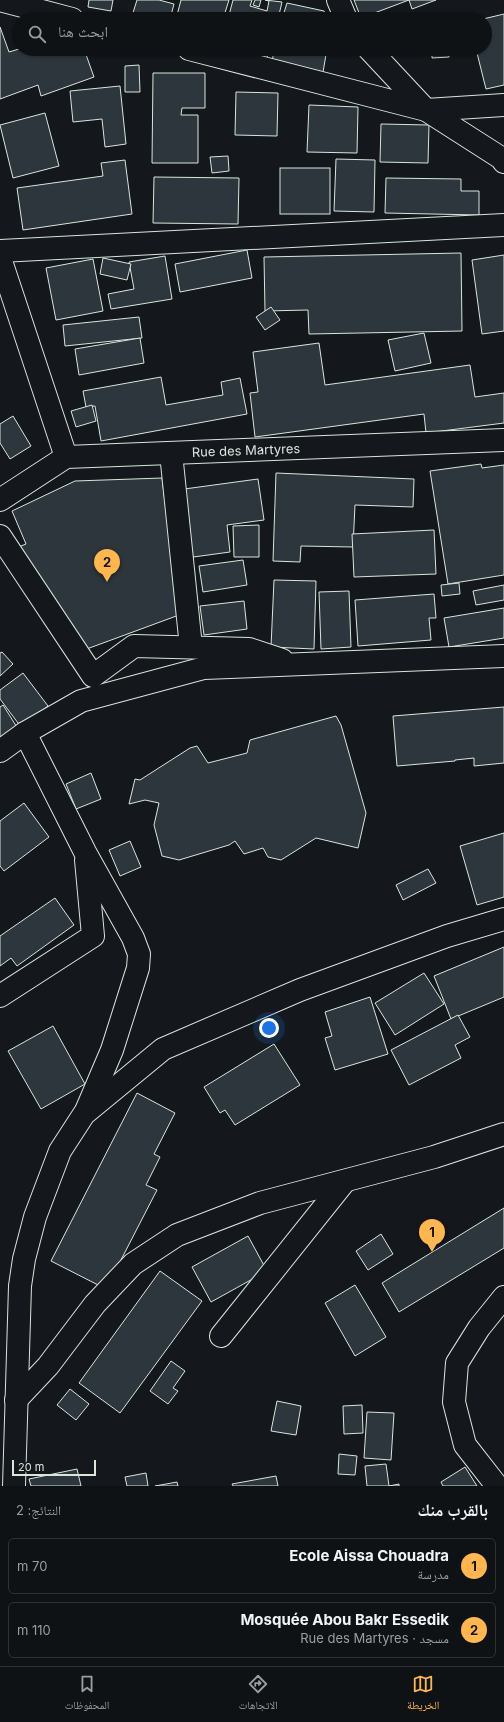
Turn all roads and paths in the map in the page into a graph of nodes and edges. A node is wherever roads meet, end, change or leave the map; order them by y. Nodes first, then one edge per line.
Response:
1 (0, 0) edge
2 (338, 0) edge
3 (45, 12) edge
4 (343, 12) edge
5 (216, 56) edge
6 (376, 56) edge
7 (504, 104) edge
8 (426, 110) junction
9 (504, 162) edge
10 (504, 225) edge
11 (0, 251) edge
12 (0, 258) edge
13 (504, 440) edge
14 (171, 453) junction
15 (66, 457) junction
16 (0, 500) edge
17 (0, 536) edge
18 (191, 647) junction
19 (504, 656) edge
20 (296, 664) junction
21 (93, 676) junction
22 (81, 701) junction
23 (25, 733) junction
24 (0, 751) edge
25 (85, 852) junction
26 (504, 919) edge
27 (0, 996) edge
28 (84, 1114) junction
29 (504, 1134) edge
30 (345, 1180) junction
31 (504, 1297) edge
32 (221, 1336) dead end
33 (16, 1400) junction
34 (14, 1486) edge
35 (496, 1486) edge

1 - 3 street
2 - 4 street
5 - 8 street
6 - 8 street
7 - 8 street
8 - 9 street
10 - 11 street
12 - 15 street
13 - 14 street, Rue des Martyres
14 - 15 street, Rue des Martyres
14 - 18 street
15 - 16 street
17 - 21 street
18 - 20 street
18 - 21 street
19 - 20 street
20 - 22 street
21 - 22 street
22 - 23 street
23 - 24 street
23 - 25 street
25 - 27 street
25 - 28 street
26 - 28 street
28 - 33 street
29 - 30 street
30 - 32 street
30 - 33 street
31 - 35 street
33 - 34 street

